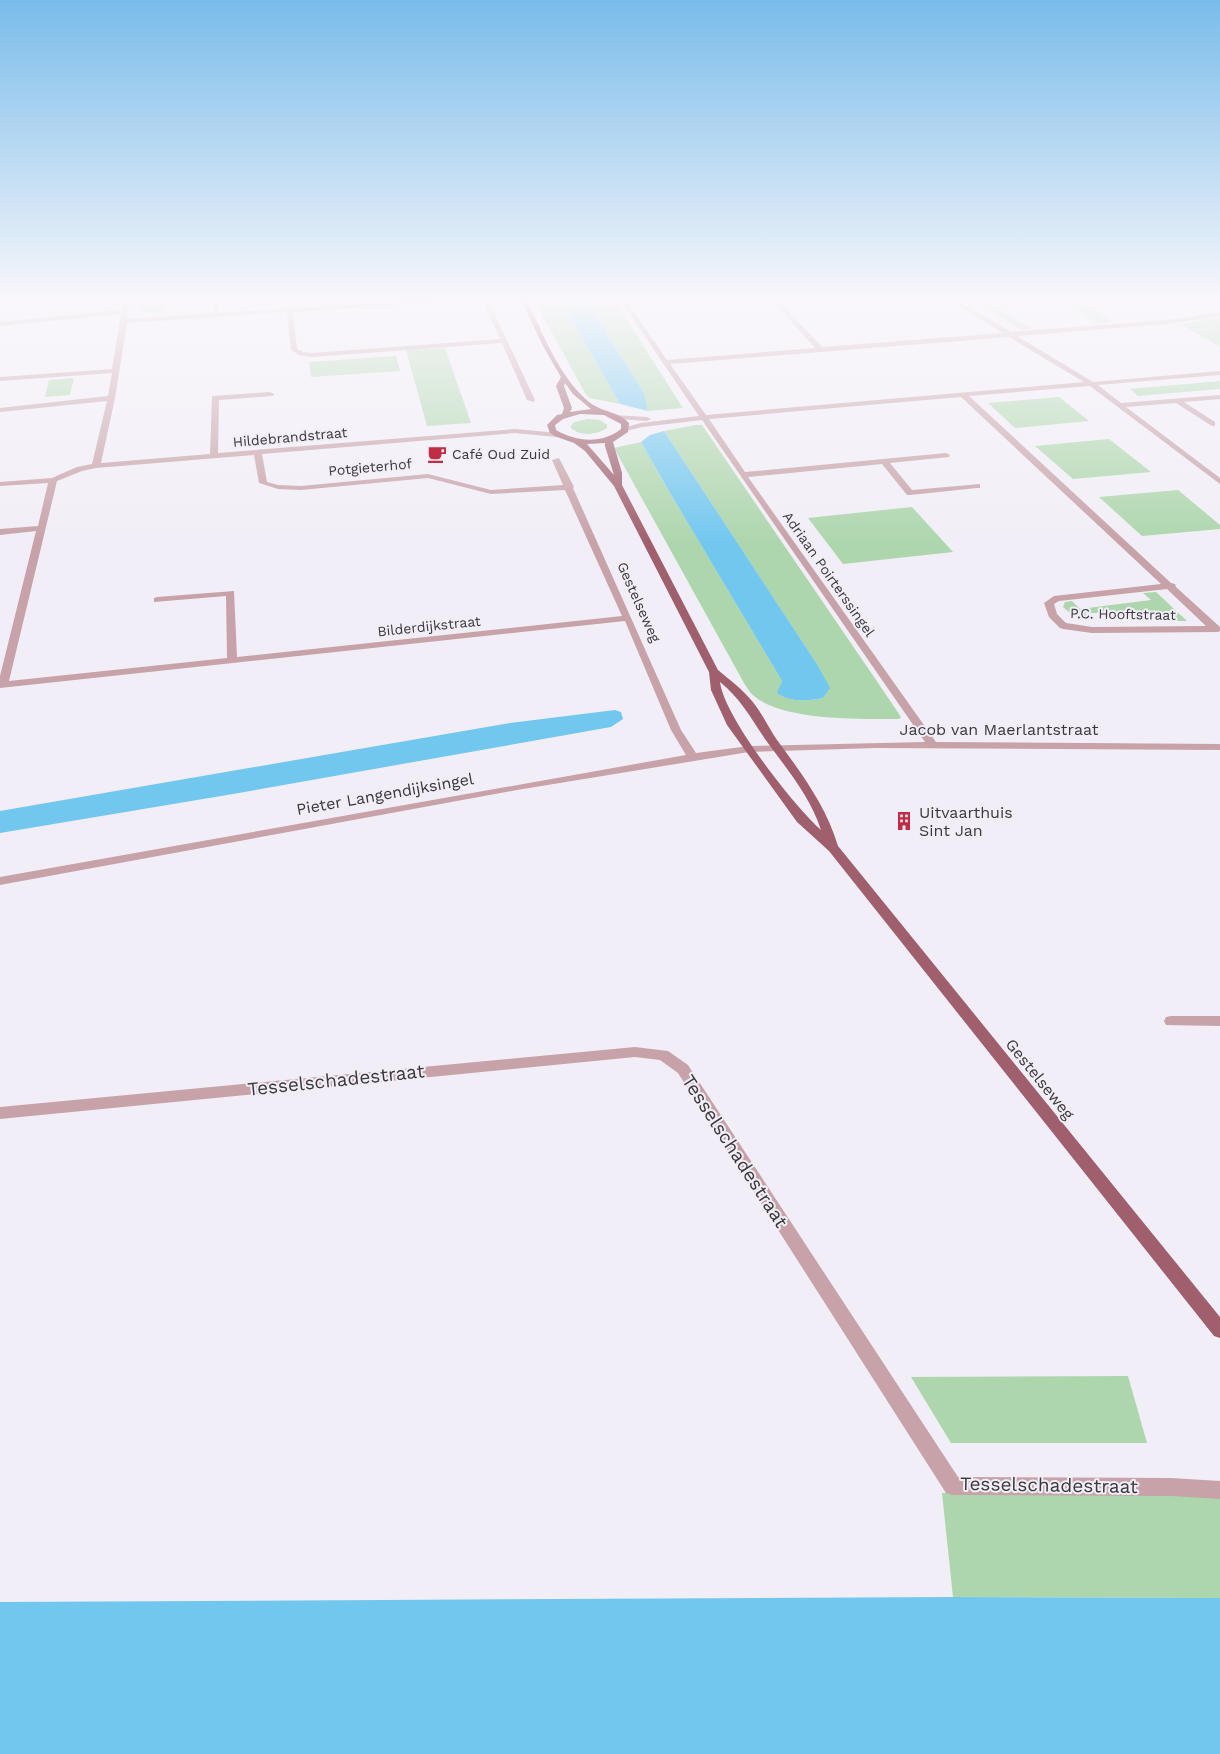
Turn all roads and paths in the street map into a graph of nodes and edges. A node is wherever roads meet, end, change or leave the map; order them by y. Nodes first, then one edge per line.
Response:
1 (113, 382) edge
2 (522, 382) edge
3 (562, 382) edge
4 (567, 382) edge
5 (679, 382) edge
6 (1089, 382) edge
7 (1115, 382) edge
8 (1092, 384) junction
9 (270, 394) dead end
10 (963, 395) junction
11 (1220, 397) edge
12 (111, 398) junction
13 (1208, 398) junction
14 (530, 400) dead end
15 (1178, 400) junction
16 (1120, 405) junction
17 (1220, 406) edge
18 (0, 410) edge
19 (604, 413) junction
20 (565, 415) junction
21 (617, 417) junction
22 (704, 417) junction
23 (553, 421) junction
24 (1212, 424) dead end
25 (625, 430) junction
26 (515, 431) junction
27 (556, 434) junction
28 (614, 437) junction
29 (575, 440) junction
30 (258, 453) junction
31 (946, 455) dead end
32 (214, 456) junction
33 (556, 460) dead end
34 (884, 461) junction
35 (96, 466) junction
36 (743, 475) junction
37 (53, 480) junction
38 (1220, 482) edge
39 (0, 484) edge
40 (618, 485) junction
41 (976, 486) dead end
42 (570, 487) junction
43 (41, 528) junction
44 (0, 532) edge
45 (1172, 586) junction
46 (157, 600) dead end
47 (628, 618) junction
48 (1218, 629) edge
49 (232, 660) junction
50 (714, 672) junction
51 (2, 685) edge
52 (933, 746) junction
53 (1220, 747) edge
54 (777, 748) junction
55 (749, 749) junction
56 (692, 757) junction
57 (833, 848) junction
58 (0, 881) edge
59 (1220, 1021) edge
60 (1171, 1022) dead end
61 (0, 1113) edge
62 (1220, 1330) edge
63 (1220, 1490) edge

1 - 12 street
2 - 14 street
3 - 20 main road
4 - 19 main road
5 - 22 street, Adriaan Poirterssingel
6 - 8 street
7 - 8 street
8 - 10 street
8 - 16 street
9 - 32 street
10 - 22 street
10 - 45 street, P.C. Hooftstraat
11 - 13 street
12 - 18 street
12 - 35 street
13 - 15 street
13 - 17 street
15 - 16 street
15 - 24 street
16 - 38 street
19 - 20 main road
19 - 21 main road
20 - 23 main road
21 - 22 street
21 - 25 main road
22 - 25 street
22 - 36 street, Adriaan Poirterssingel
23 - 26 street, Hildebrandstraat
23 - 27 main road
25 - 28 main road
26 - 27 street, Hildebrandstraat
26 - 30 street, Hildebrandstraat
27 - 29 main road
28 - 29 main road
28 - 40 main road, Gestelseweg
29 - 40 main road, Gestelseweg
30 - 32 street, Hildebrandstraat
30 - 42 street, Potgieterhof
31 - 34 street
32 - 35 street, Hildebrandstraat
33 - 42 street, Gestelseweg
34 - 36 street
34 - 41 street
35 - 37 street, Hildebrandstraat
36 - 52 street, Adriaan Poirterssingel
37 - 39 street, Hildebrandstraat
37 - 43 street
40 - 50 main road, Gestelseweg
42 - 47 street, Gestelseweg
43 - 44 street
43 - 51 street
45 - 48 street, P.C. Hooftstraat
45 - 48 street, P.C. Hooftstraat
46 - 49 street
47 - 49 street, Bilderdijkstraat
47 - 56 street, Gestelseweg
49 - 51 street, Bilderdijkstraat
50 - 54 main road, Gestelseweg
50 - 55 main road, Gestelseweg
52 - 53 street, Jacob van Maerlantstraat
52 - 54 street, Jacob van Maerlantstraat
54 - 55 street, Pieter Langendijksingel
54 - 57 main road, Gestelseweg
55 - 56 street, Pieter Langendijksingel
55 - 57 main road, Gestelseweg
56 - 58 street, Pieter Langendijksingel
57 - 62 main road, Gestelseweg
59 - 60 street
61 - 63 street, Tesselschadestraat

